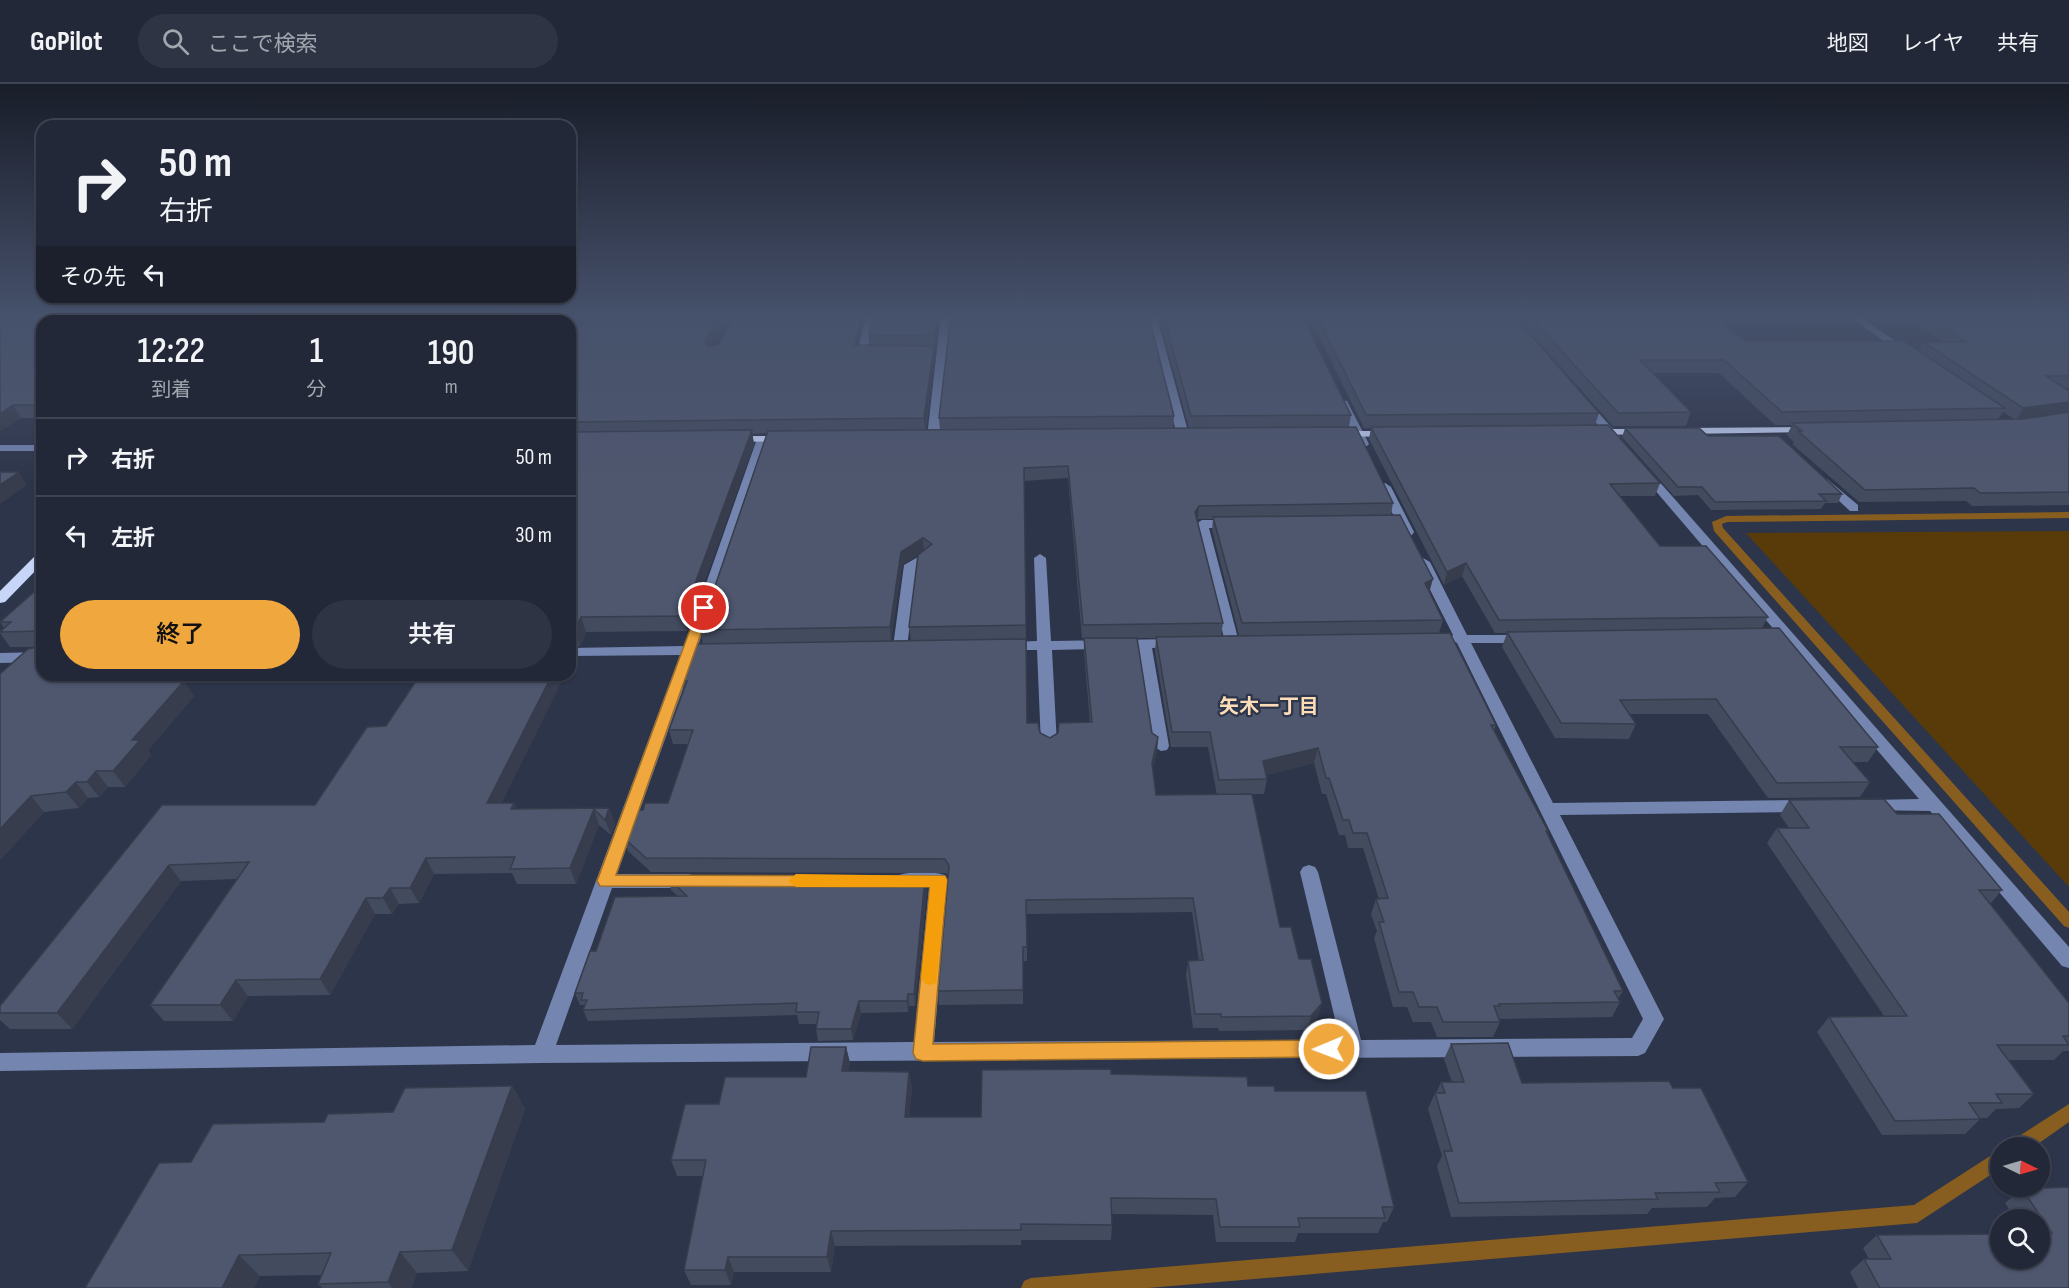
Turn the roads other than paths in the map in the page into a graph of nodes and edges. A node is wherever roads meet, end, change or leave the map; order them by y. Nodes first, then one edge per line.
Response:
1 (940, 370) edge
2 (1166, 370) edge
3 (1335, 386) edge
4 (1580, 398) edge
5 (1770, 430) junction
6 (1821, 430) edge
7 (1586, 432) edge
8 (1610, 432) junction
9 (1323, 434) edge
10 (1358, 434) junction
11 (1406, 434) edge
12 (1183, 435) edge
13 (933, 437) edge
14 (717, 439) edge
15 (763, 439) junction
16 (796, 439) edge
17 (1786, 446) edge
18 (0, 448) edge
19 (36, 448) edge
20 (1368, 453) edge
21 (1378, 473) edge
22 (1820, 477) edge
23 (1854, 508) dead end
24 (1250, 524) edge
25 (925, 557) edge
26 (1040, 558) dead end
27 (36, 563) edge
28 (0, 599) edge
29 (1789, 636) junction
30 (1766, 637) edge
31 (1462, 639) junction
32 (1544, 639) edge
33 (1439, 640) edge
34 (1248, 641) edge
35 (1188, 642) edge
36 (1144, 643) junction
37 (1045, 645) junction
38 (989, 646) edge
39 (900, 647) edge
40 (724, 650) edge
41 (689, 651) junction
42 (576, 652) edge
43 (35, 657) edge
44 (0, 658) edge
45 (14, 670) edge
46 (1049, 745) edge
47 (1161, 746) dead end
48 (1935, 805) junction
49 (1817, 806) edge
50 (1852, 806) edge
51 (1548, 809) junction
52 (1309, 872) dead end
53 (891, 880) edge
54 (605, 881) junction
55 (713, 881) edge
56 (2069, 960) edge
57 (1353, 1048) junction
58 (923, 1053) junction
59 (542, 1054) junction
60 (0, 1062) edge

1 - 13 street
2 - 12 street
3 - 10 street
4 - 8 street
5 - 6 main road
5 - 8 main road
5 - 17 street
7 - 8 main road
8 - 29 street
9 - 10 main road
10 - 11 main road
10 - 20 street
14 - 15 main road
15 - 16 main road
15 - 41 street
18 - 19 street
21 - 31 street
22 - 23 street
24 - 34 street
25 - 39 street
26 - 37 street
27 - 28 main road
29 - 30 street
29 - 48 street
31 - 32 street
31 - 33 street
31 - 51 street
35 - 36 street
36 - 37 street
36 - 47 street
37 - 38 street
37 - 46 street
40 - 41 street
41 - 42 street
41 - 54 street
43 - 44 street
43 - 45 street
48 - 50 street
48 - 56 street
49 - 51 street
51 - 57 street
52 - 57 street
53 - 58 street
54 - 55 street
54 - 59 street
57 - 58 street
58 - 59 street
59 - 60 street

